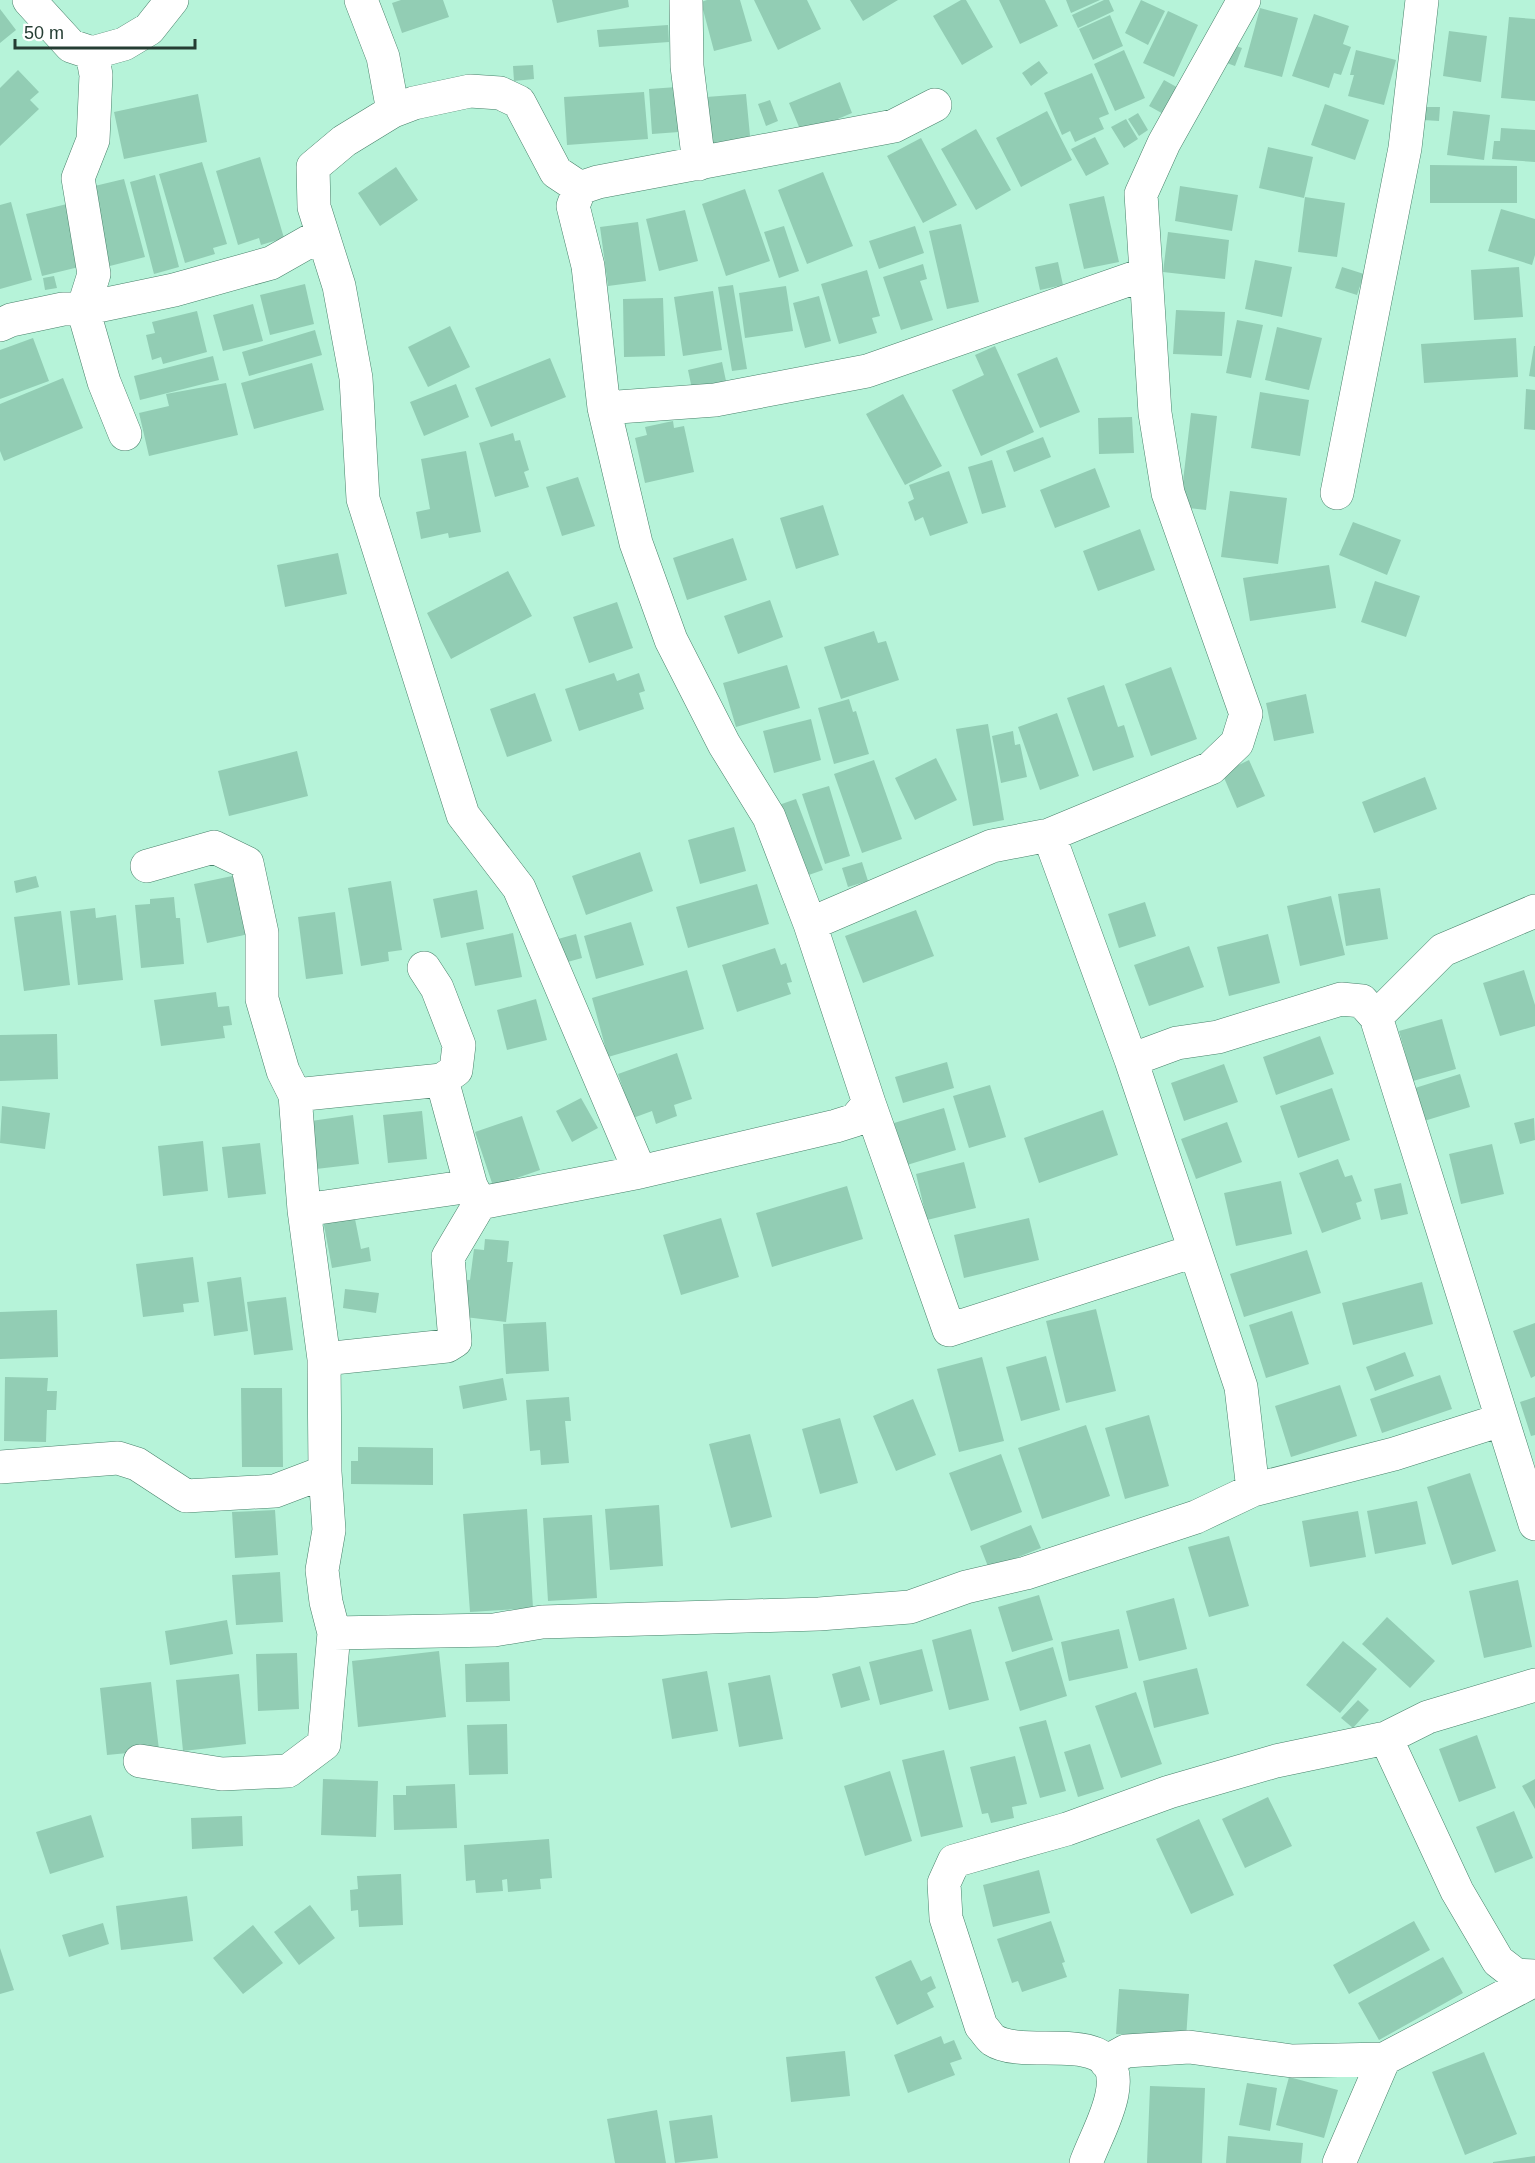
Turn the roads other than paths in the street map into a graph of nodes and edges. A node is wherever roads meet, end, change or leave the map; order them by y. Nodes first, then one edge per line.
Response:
1 (29, 0) edge
2 (172, 0) edge
3 (361, 0) edge
4 (686, 0) edge
5 (1244, 0) edge
6 (1422, 0) edge
7 (92, 53) junction
8 (935, 105) dead end
9 (393, 111) junction
10 (699, 164) junction
11 (580, 188) junction
12 (322, 234) junction
13 (1145, 274) junction
14 (83, 309) junction
15 (0, 325) edge
16 (604, 408) junction
17 (125, 434) dead end
18 (1337, 493) dead end
19 (1049, 835) junction
20 (147, 866) dead end
21 (1535, 911) edge
22 (810, 924) junction
23 (424, 968) dead end
24 (1376, 1017) junction
25 (1131, 1060) junction
26 (442, 1080) junction
27 (295, 1095) junction
28 (869, 1103) junction
29 (640, 1172) junction
30 (476, 1195) junction
31 (304, 1210) junction
32 (1194, 1251) junction
33 (324, 1359) junction
34 (1501, 1420) junction
35 (0, 1467) edge
36 (325, 1472) junction
37 (1253, 1490) junction
38 (1535, 1524) edge
39 (334, 1633) junction
40 (1535, 1685) edge
41 (1386, 1738) junction
42 (140, 1761) dead end
43 (1535, 1978) edge
44 (1384, 2059) junction
45 (1106, 2062) junction
46 (1086, 2163) edge
47 (1339, 2163) edge

1 - 7 street
2 - 7 street
3 - 9 street
4 - 10 street
5 - 13 street
6 - 18 street
7 - 14 street
8 - 10 street
9 - 11 street
9 - 12 street
10 - 11 street
11 - 16 street
12 - 14 street
12 - 29 street
13 - 16 street
13 - 19 street
14 - 15 street
14 - 17 street
16 - 22 street
19 - 22 street
19 - 25 street
20 - 27 street
21 - 24 street
22 - 28 street
23 - 26 street
24 - 25 street
24 - 34 street
25 - 32 street
26 - 27 street
26 - 30 street
27 - 31 street
28 - 29 street
28 - 32 street
29 - 30 street
30 - 31 street
30 - 33 street
31 - 33 street
32 - 37 street
33 - 36 street
34 - 37 street
34 - 38 street
35 - 36 street
36 - 39 street
37 - 39 street
39 - 42 street
40 - 41 street
41 - 43 street
41 - 45 street
43 - 44 street
44 - 45 street
44 - 47 street
45 - 46 street

